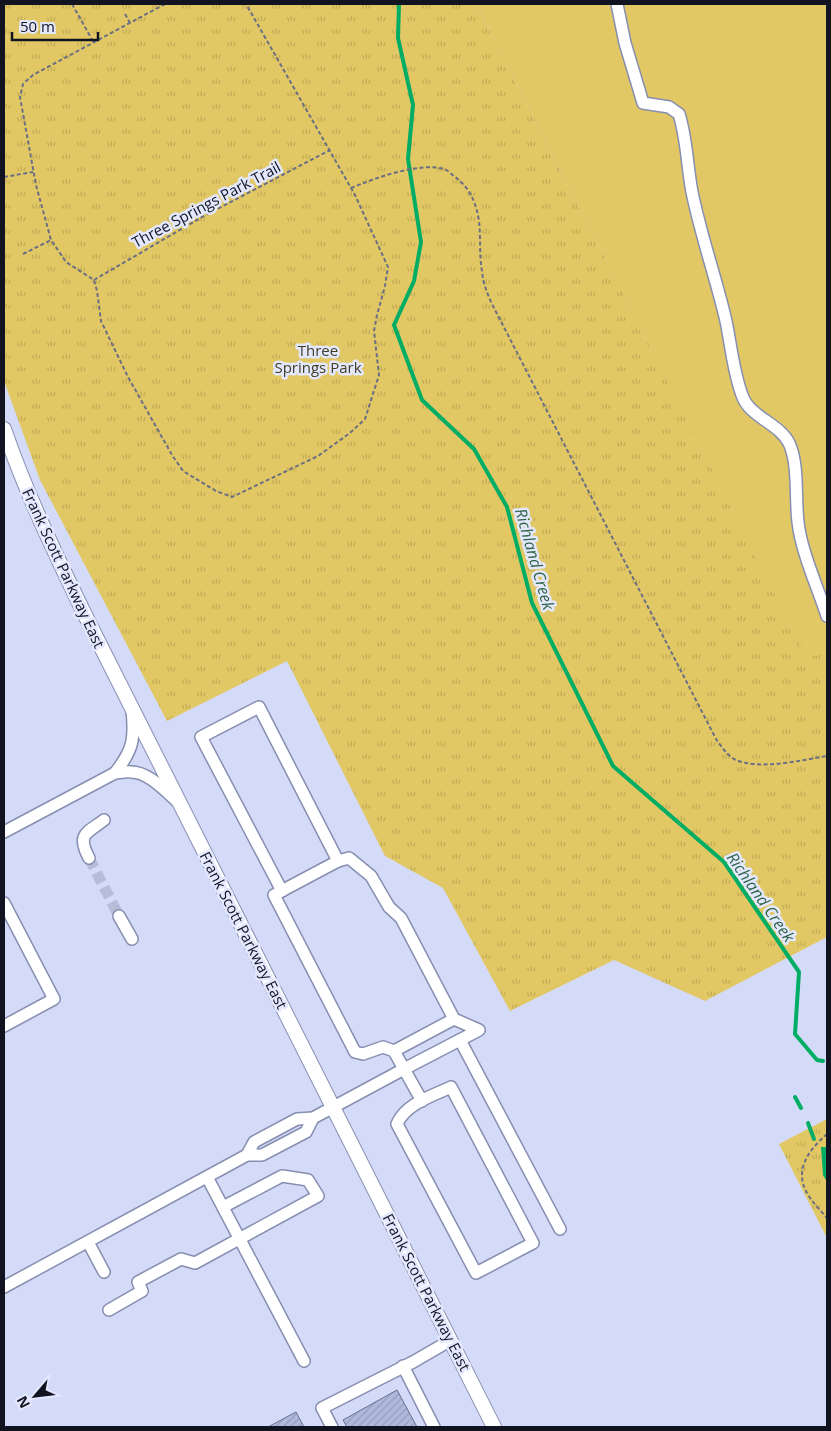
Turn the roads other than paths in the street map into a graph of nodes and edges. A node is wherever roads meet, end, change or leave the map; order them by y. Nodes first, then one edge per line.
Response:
1 (617, 4) edge
2 (4, 429) edge
3 (827, 616) edge
4 (131, 706) junction
5 (115, 773) junction
6 (181, 805) junction
7 (104, 820) dead end
8 (4, 832) edge
9 (89, 858) tunnel mouth
10 (338, 861) junction
11 (282, 891) junction
12 (4, 903) edge
13 (119, 916) tunnel mouth
14 (132, 939) dead end
15 (454, 1019) junction
16 (4, 1026) edge
17 (460, 1040) junction
18 (394, 1051) junction
19 (404, 1069) junction
20 (422, 1102) junction
21 (333, 1108) junction
22 (207, 1177) junction
23 (223, 1207) junction
24 (560, 1229) dead end
25 (239, 1239) junction
26 (88, 1242) junction
27 (104, 1272) dead end
28 (4, 1287) edge
29 (109, 1310) dead end
30 (451, 1340) junction
31 (304, 1361) dead end
32 (403, 1366) junction
33 (332, 1427) edge
34 (434, 1427) edge
35 (494, 1427) edge

1 - 3 lane
2 - 4 main road, Frank Scott Parkway East
4 - 5 lane
4 - 6 main road, Frank Scott Parkway East
5 - 6 lane
5 - 8 lane
6 - 21 main road, Frank Scott Parkway East
7 - 9 lane
10 - 11 lane
10 - 11 lane
10 - 15 lane
11 - 18 lane
12 - 16 lane
13 - 14 lane
15 - 17 lane
15 - 18 lane
17 - 19 lane
17 - 24 lane
18 - 19 lane
19 - 20 lane
19 - 21 lane
20 - 20 lane
21 - 22 lane
21 - 30 main road, Frank Scott Parkway East
22 - 23 lane
22 - 26 lane
23 - 25 lane
23 - 25 lane
25 - 29 lane
25 - 31 lane
26 - 27 lane
26 - 28 lane
30 - 32 lane
30 - 35 main road, Frank Scott Parkway East
32 - 33 lane
32 - 34 lane

